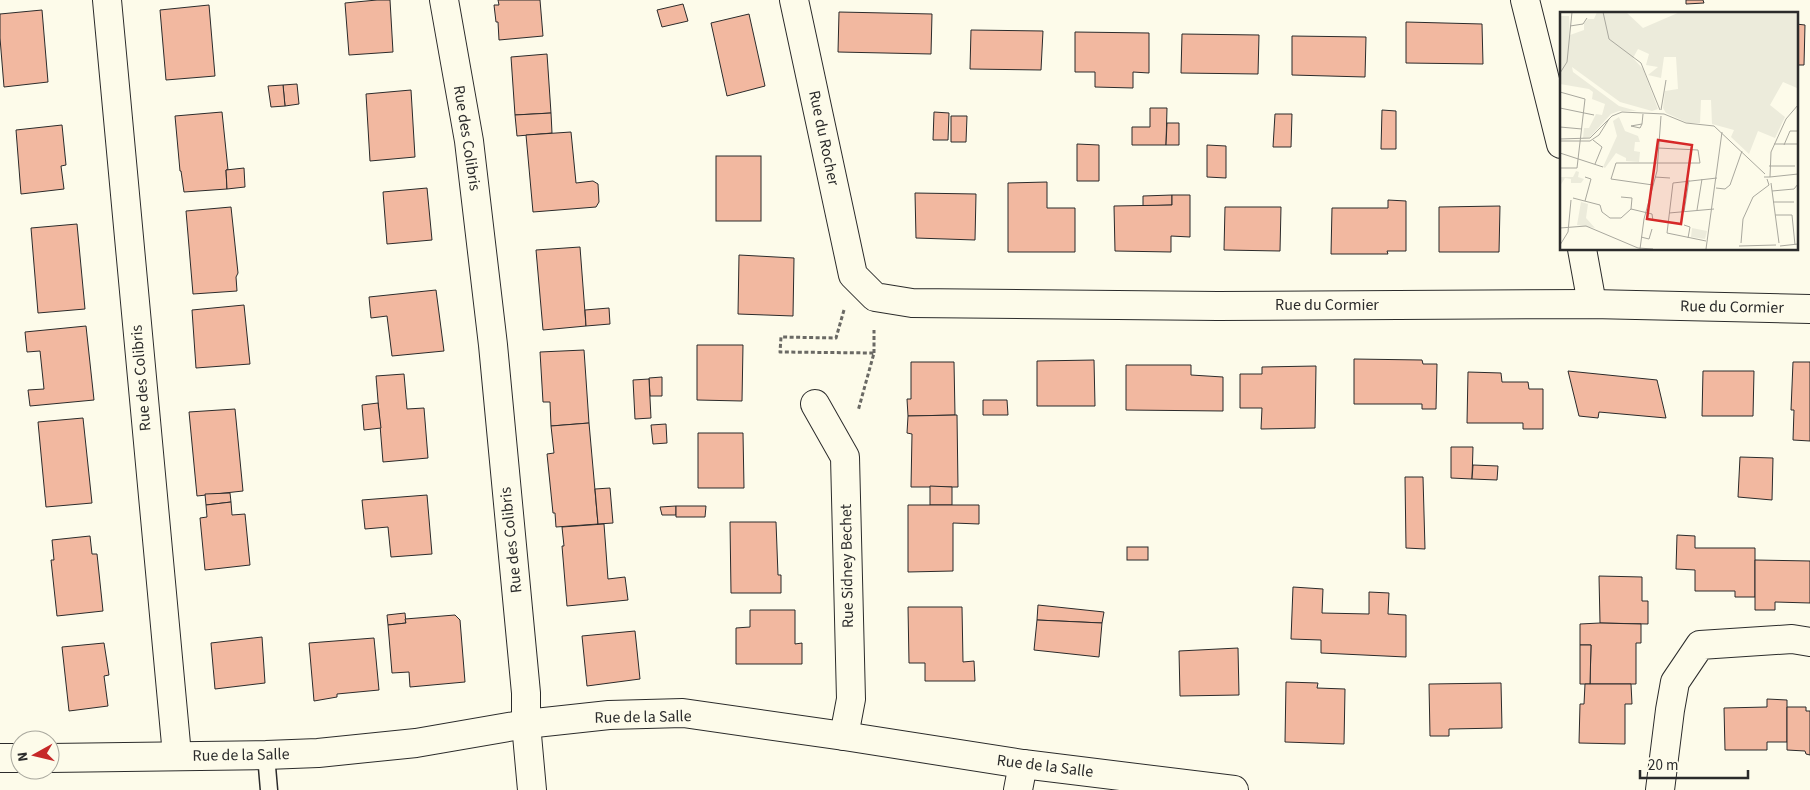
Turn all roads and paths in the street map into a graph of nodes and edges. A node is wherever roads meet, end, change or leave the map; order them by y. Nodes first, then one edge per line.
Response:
1 (107, 0) edge
2 (444, 0) edge
3 (794, 0) edge
4 (1525, 0) edge
5 (1560, 140) edge
6 (1582, 250) edge
7 (853, 275) junction
8 (1592, 304) junction
9 (1810, 309) edge
10 (815, 404) dead end
11 (845, 457) junction
12 (1810, 642) edge
13 (526, 724) junction
14 (844, 736) junction
15 (177, 755) junction
16 (266, 755) junction
17 (60, 758) edge
18 (1020, 777) edge
19 (269, 790) edge
20 (532, 790) edge
21 (1234, 790) edge
22 (1660, 790) edge

1 - 15 street, Rue des Colibris
2 - 13 street, Rue des Colibris
3 - 7 street, Rue du Rocher
4 - 5 street
6 - 8 street
7 - 8 street, Rue du Cormier
7 - 11 path
8 - 9 street, Rue du Cormier
10 - 11 street, Rue Sidney Bechet
11 - 14 street, Rue Sidney Bechet
12 - 22 street
13 - 14 street, Rue de la Salle
13 - 16 street, Rue de la Salle
13 - 20 street, Rue des Colibris
14 - 18 street, Rue de la Salle
15 - 16 street, Rue de la Salle
15 - 17 street, Rue de la Salle
16 - 19 lane
18 - 21 street, Rue de la Salle

